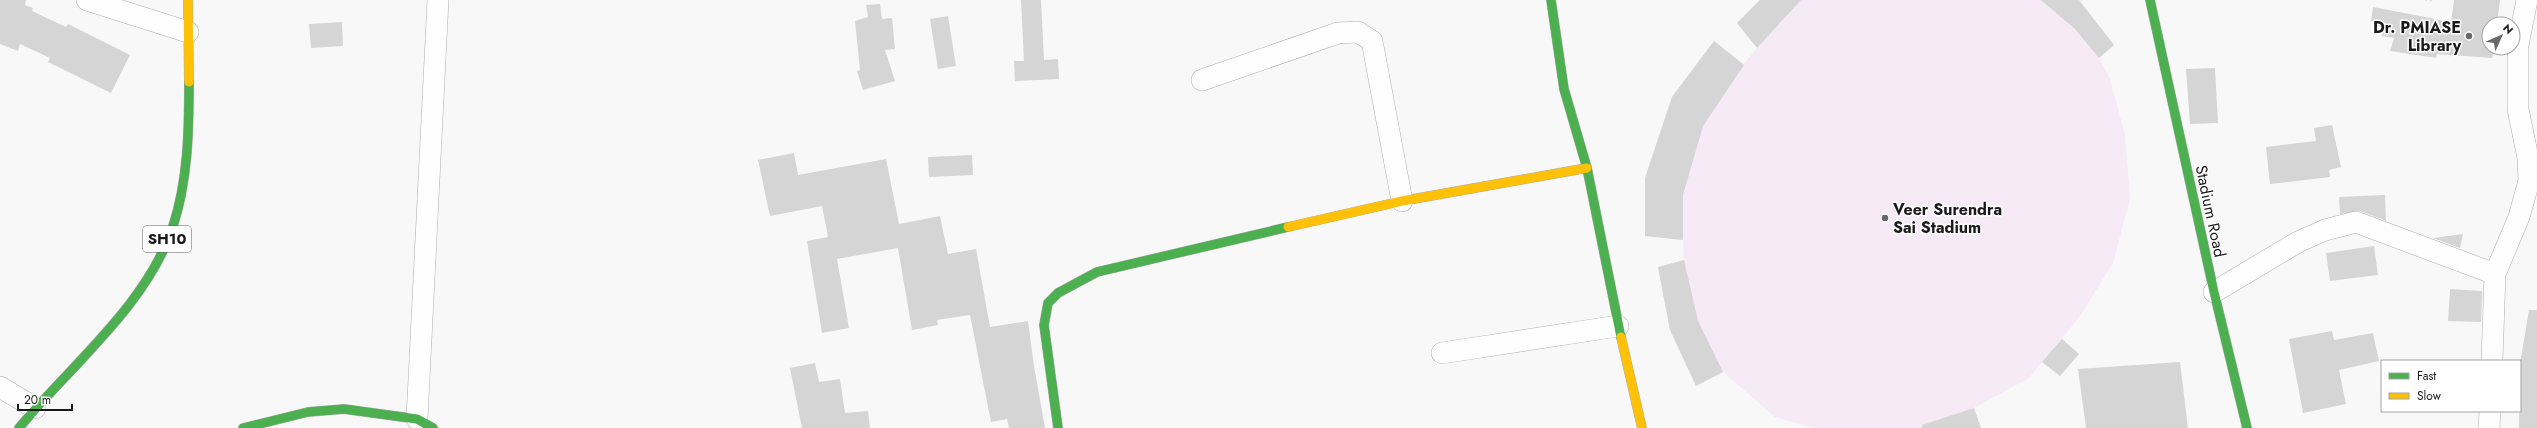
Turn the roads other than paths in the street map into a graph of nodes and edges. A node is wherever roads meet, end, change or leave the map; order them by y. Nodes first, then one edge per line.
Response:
1 (188, 0) edge
2 (438, 0) edge
3 (1551, 0) edge
4 (2150, 0) edge
5 (2527, 0) edge
6 (94, 2) edge
7 (188, 32) junction
8 (1202, 80) dead end
9 (1587, 168) junction
10 (2533, 183) edge
11 (1402, 201) junction
12 (2495, 274) junction
13 (2214, 292) junction
14 (1618, 326) junction
15 (1442, 353) dead end
16 (2492, 360) edge
17 (0, 387) edge
18 (35, 408) junction
19 (2490, 412) edge
20 (425, 423) edge
21 (19, 428) edge
22 (243, 428) edge
23 (1058, 428) edge
24 (1642, 428) edge
25 (2247, 428) edge
26 (2489, 428) edge

1 - 7 street, SH10
2 - 20 street
3 - 9 street
4 - 13 street, Stadium Road
5 - 10 street
6 - 7 street
7 - 18 street, SH10
8 - 11 street
9 - 11 street
9 - 14 street
10 - 12 street
11 - 23 street
12 - 13 street
12 - 16 street
13 - 25 street, Stadium Road
14 - 15 street
14 - 24 street
17 - 18 street
18 - 21 street, SH10
19 - 26 street
20 - 22 street

